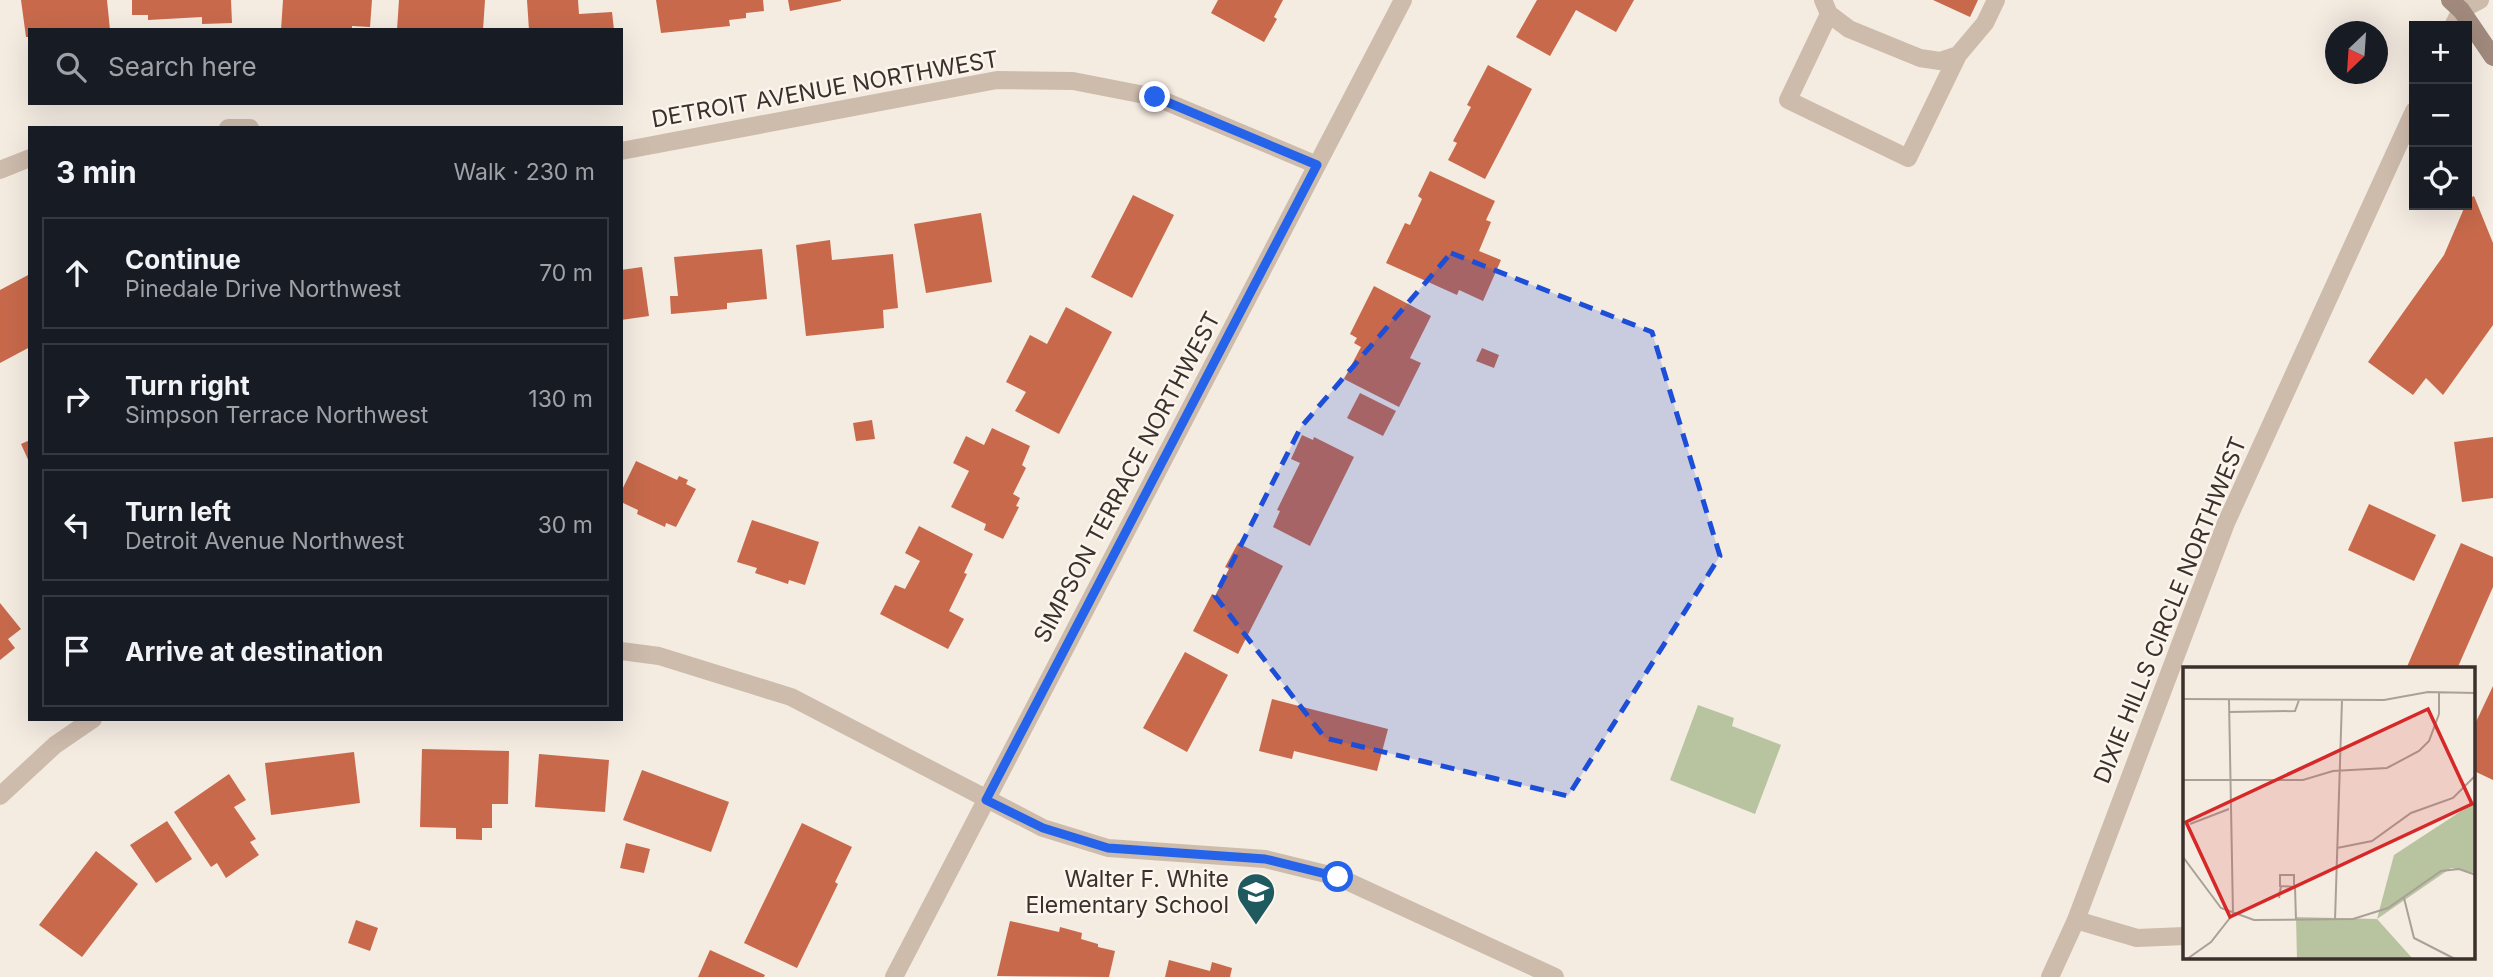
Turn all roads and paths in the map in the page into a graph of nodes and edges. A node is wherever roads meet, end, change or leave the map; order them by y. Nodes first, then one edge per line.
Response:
1 (1403, 0) edge
2 (1996, 0) edge
3 (2480, 0) edge
4 (1826, 7) edge
5 (2455, 12) edge
6 (1958, 55) junction
7 (2493, 57) edge
8 (2409, 122) edge
9 (623, 150) edge
10 (28, 159) edge
11 (1317, 165) junction
12 (0, 170) edge
13 (623, 651) edge
14 (90, 721) edge
15 (0, 796) edge
16 (986, 800) junction
17 (2076, 920) junction
18 (2183, 936) edge
19 (894, 977) edge
20 (1555, 977) edge
21 (2050, 977) edge

1 - 11 street, SIMPSON TERRACE NORTHWEST
2 - 6 street
3 - 5 street
4 - 6 street
4 - 6 street
5 - 7 main road
8 - 17 street, DIXIE HILLS CIRCLE NORTHWEST
9 - 11 street, DETROIT AVENUE NORTHWEST
10 - 12 street
11 - 16 street, SIMPSON TERRACE NORTHWEST
13 - 16 street
14 - 15 street
16 - 19 street, SIMPSON TERRACE NORTHWEST
16 - 20 street
17 - 18 street
17 - 21 street, DIXIE HILLS CIRCLE NORTHWEST

